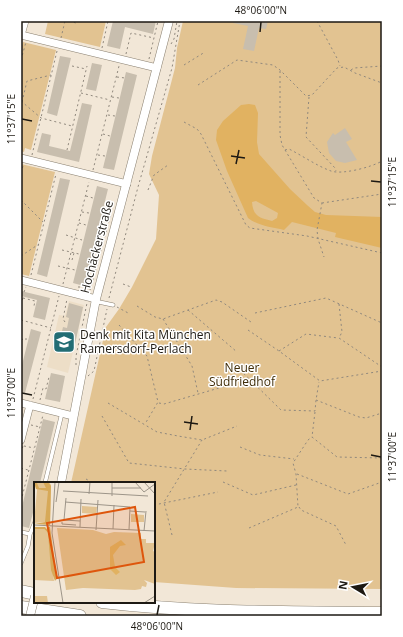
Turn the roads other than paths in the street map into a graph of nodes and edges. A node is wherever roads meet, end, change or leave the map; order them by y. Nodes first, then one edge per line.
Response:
1 (25, 21) edge
2 (169, 21) edge
3 (23, 37) edge
4 (157, 68) junction
5 (25, 159) edge
6 (127, 184) junction
7 (21, 280) edge
8 (96, 299) junction
9 (113, 305) dead end
10 (21, 403) edge
11 (30, 405) junction
12 (62, 413) junction
13 (73, 416) junction
14 (21, 440) edge
15 (45, 482) edge
16 (61, 482) edge
17 (34, 524) edge
18 (21, 532) edge
19 (30, 534) junction
20 (21, 563) edge
21 (21, 591) edge
22 (34, 595) edge
23 (34, 599) edge
24 (110, 603) edge
25 (21, 607) edge
26 (382, 613) edge
27 (30, 616) edge
28 (80, 616) edge

1 - 3 street
2 - 4 street, Hochäckerstraße
3 - 4 street
4 - 6 street, Hochäckerstraße
5 - 6 street
6 - 8 street, Hochäckerstraße
7 - 8 street
8 - 9 lane
8 - 13 street, Hochäckerstraße
10 - 11 street
11 - 12 street
11 - 14 street
12 - 13 street
12 - 15 lane
13 - 16 street, Hochäckerstraße
17 - 19 lane
18 - 19 lane
19 - 20 lane
21 - 22 highway
23 - 27 street, bridge
24 - 26 highway
25 - 28 highway

